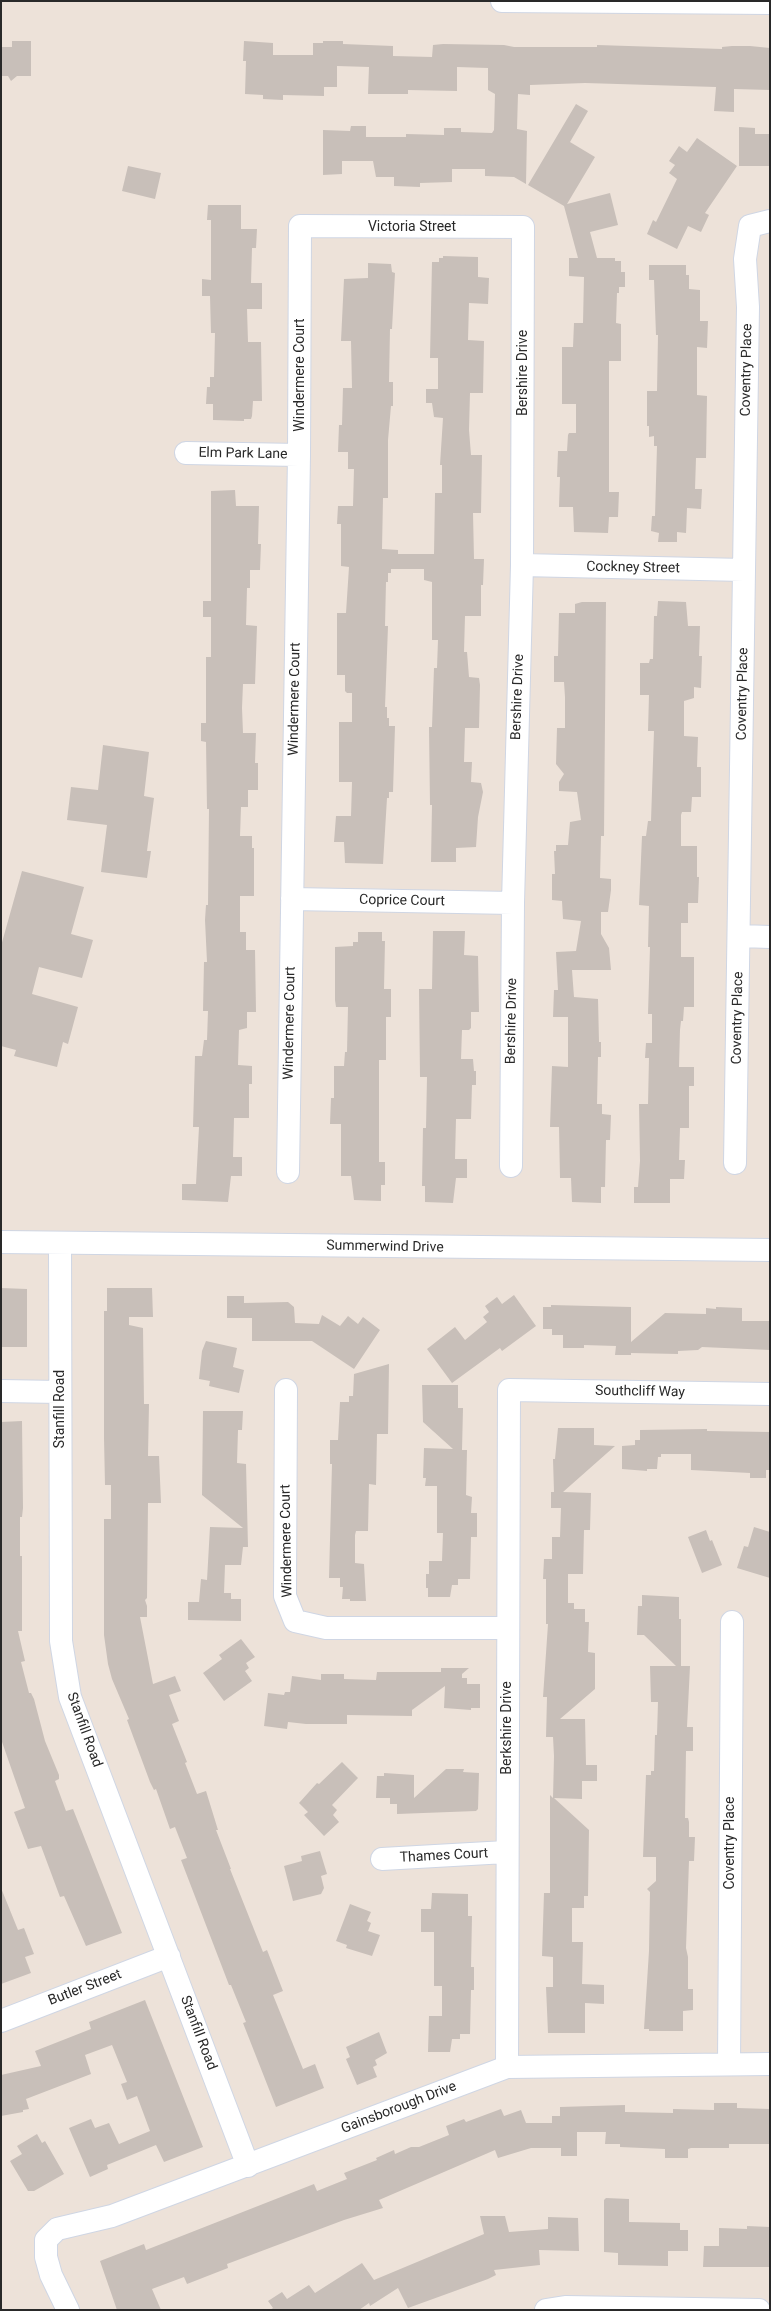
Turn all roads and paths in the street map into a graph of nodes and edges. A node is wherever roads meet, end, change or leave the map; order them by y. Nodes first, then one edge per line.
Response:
1 (502, 1) edge
2 (642, 2) edge
3 (770, 3) edge
4 (760, 224) edge
5 (300, 226) joint
6 (523, 228) joint
7 (186, 453) dead end
8 (299, 455) junction
9 (522, 566) junction
10 (744, 570) junction
11 (292, 899) junction
12 (513, 903) junction
13 (740, 936) junction
14 (770, 937) edge
15 (735, 1163) dead end
16 (510, 1166) dead end
17 (288, 1172) dead end
18 (1, 1242) edge
19 (60, 1243) junction
20 (770, 1250) edge
21 (286, 1390) dead end
22 (509, 1390) joint
23 (1, 1391) edge
24 (60, 1392) junction
25 (770, 1394) edge
26 (732, 1622) dead end
27 (507, 1628) junction
28 (506, 1852) junction
29 (382, 1859) dead end
30 (169, 1956) junction
31 (1, 2021) edge
32 (729, 2064) junction
33 (770, 2064) edge
34 (506, 2067) junction
35 (248, 2166) junction
36 (68, 2310) edge
37 (546, 2310) edge
38 (759, 2310) edge

1 - 2 street
2 - 3 street
4 - 10 street, Coventry Place
5 - 6 street, Victoria Street
5 - 8 street, Windermere Court
6 - 9 street, Bershire Drive
7 - 8 street, Elm Park Lane
8 - 11 street, Windermere Court
9 - 10 street, Cockney Street
9 - 12 street, Bershire Drive
10 - 13 street, Coventry Place
11 - 12 street, Coprice Court
11 - 17 street, Windermere Court
12 - 16 street, Bershire Drive
13 - 14 street
13 - 15 street, Coventry Place
18 - 19 street, Summerwind Drive
19 - 20 street, Summerwind Drive
19 - 24 street, Stanfill Road
21 - 27 street, Windermere Court
22 - 25 street, Southcliff Way
22 - 27 street, Berkshire Drive
23 - 24 street
24 - 30 street, Stanfill Road
26 - 32 street, Coventry Place
27 - 28 street, Berkshire Drive
28 - 29 street, Thames Court
28 - 34 street, Berkshire Drive
30 - 31 street, Butler Street
30 - 35 street, Stanfill Road
32 - 33 street, Gainsborough Drive
32 - 34 street, Gainsborough Drive
34 - 35 street, Gainsborough Drive
35 - 36 street, Gainsborough Drive
37 - 38 street

